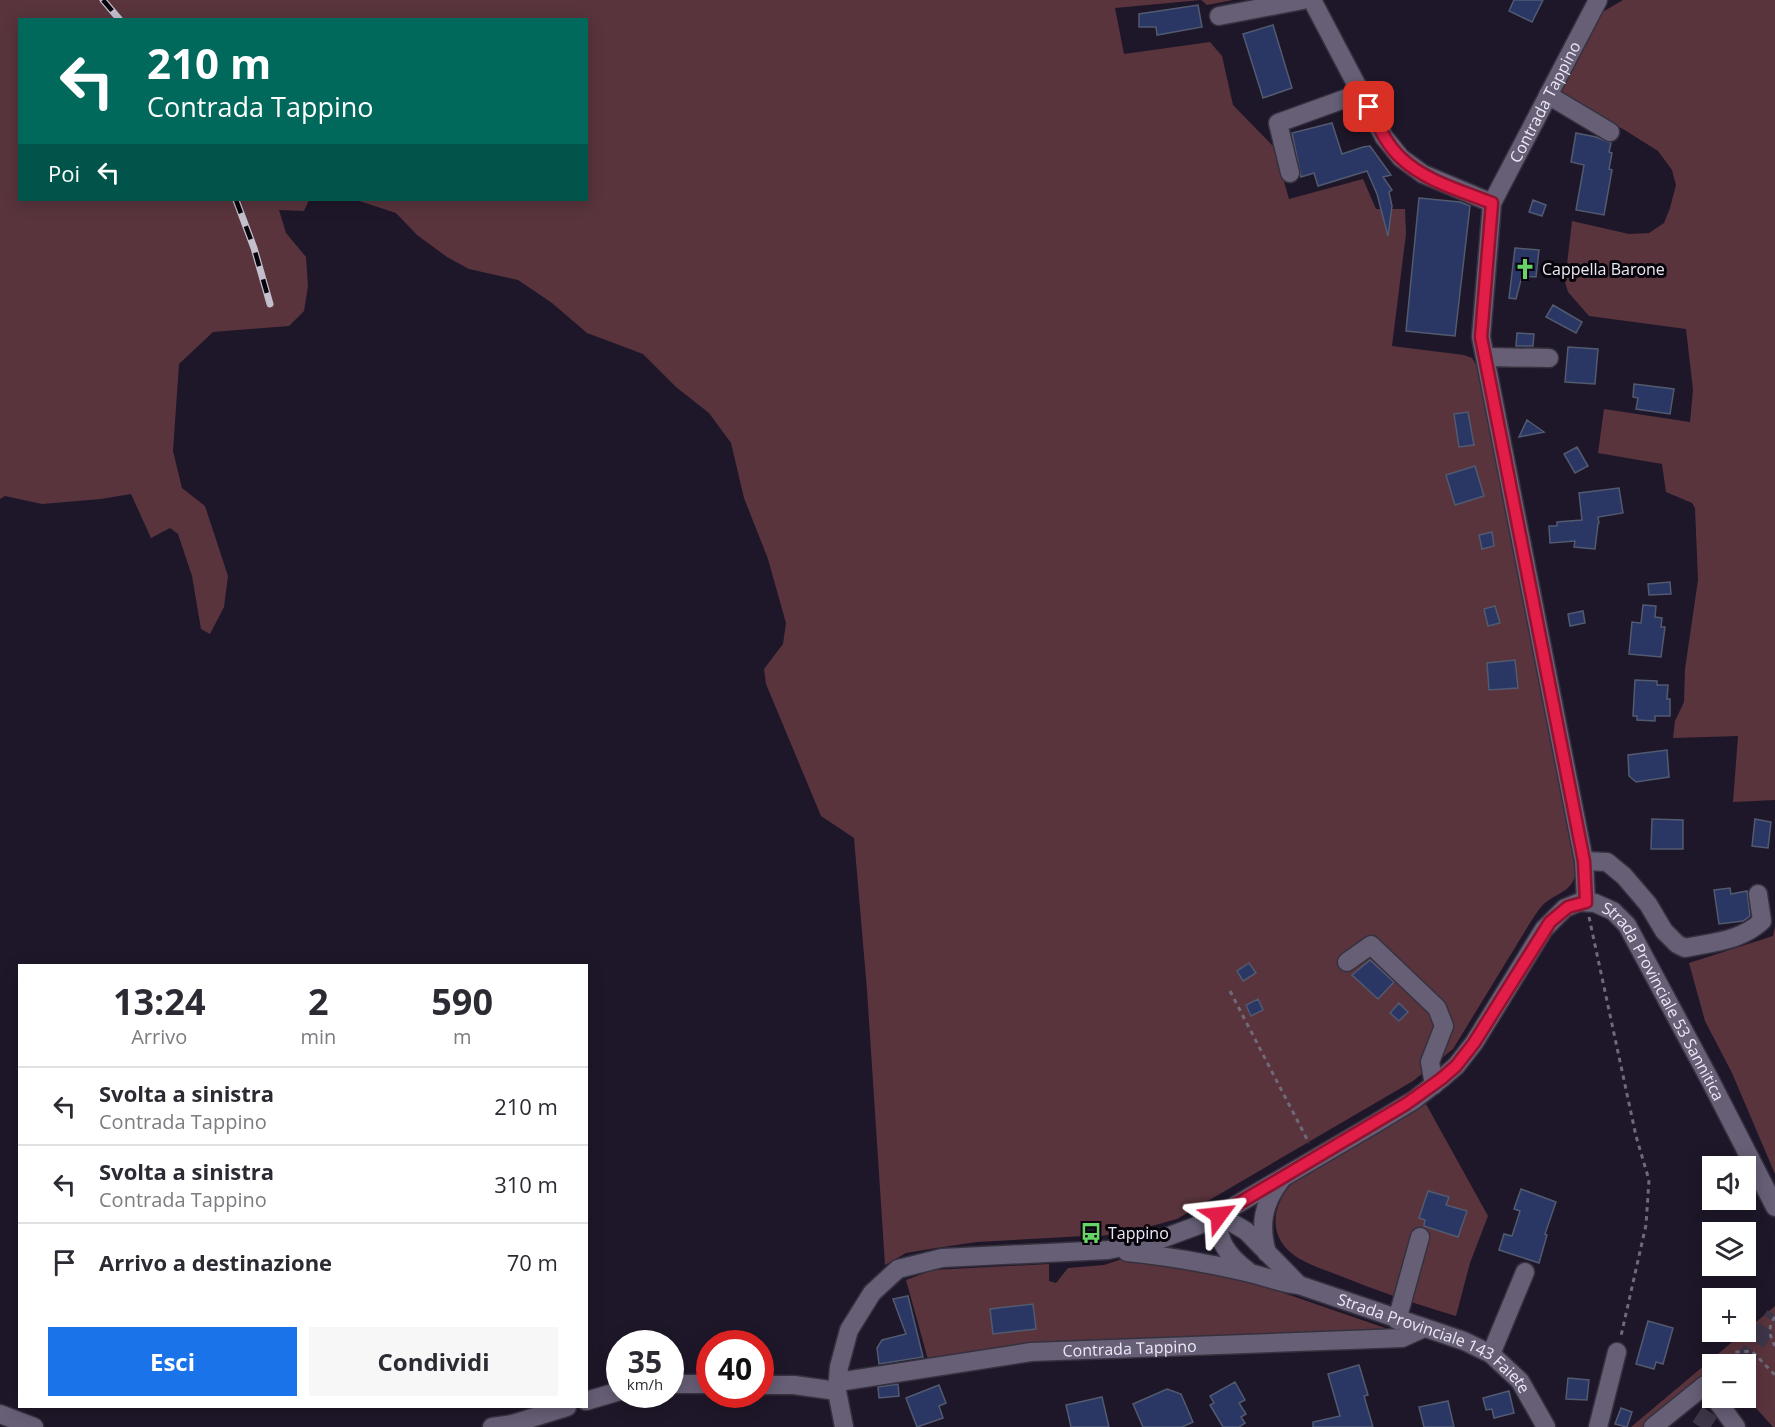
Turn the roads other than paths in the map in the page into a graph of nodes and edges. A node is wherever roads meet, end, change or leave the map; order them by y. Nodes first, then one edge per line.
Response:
1 (1303, 0) edge
2 (1312, 0) edge
3 (1598, 0) edge
4 (1218, 16) dead end
5 (1361, 93) junction
6 (1548, 95) junction
7 (1610, 132) dead end
8 (1290, 173) dead end
9 (1492, 203) junction
10 (1486, 357) junction
11 (1549, 358) dead end
12 (1584, 861) junction
13 (1758, 894) dead end
14 (1586, 902) junction
15 (1347, 962) dead end
16 (1434, 1085) junction
17 (1283, 1178) junction
18 (1775, 1207) edge
19 (1219, 1215) junction
20 (1420, 1237) dead end
21 (1108, 1250) junction
22 (1268, 1254) junction
23 (1250, 1272) junction
24 (1525, 1272) dead end
25 (1299, 1285) junction
26 (1397, 1320) junction
27 (1422, 1329) junction
28 (1617, 1352) road end
29 (1491, 1354) junction
30 (774, 1385) edge
31 (837, 1386) junction
32 (1702, 1387) edge
33 (606, 1395) edge
34 (588, 1400) edge
35 (564, 1408) edge
36 (1722, 1408) edge
37 (0, 1414) edge
38 (34, 1427) edge
39 (492, 1427) edge
40 (844, 1427) edge
41 (1546, 1427) edge
42 (1598, 1427) edge
43 (1653, 1427) edge
44 (1736, 1427) edge

1 - 4 street
2 - 5 street
3 - 6 street, Contrada Tappino
5 - 8 street
5 - 9 street
6 - 7 street
6 - 9 street, Contrada Tappino
9 - 10 street, Contrada Tappino
10 - 11 street
10 - 12 street, Contrada Tappino
12 - 13 street
12 - 14 street, Contrada Tappino
14 - 16 street, Strada Provinciale 53 Sannitica
14 - 18 street, Strada Provinciale 53 Sannitica
15 - 16 street
16 - 17 street, Strada Provinciale 53 Sannitica
17 - 19 street, Strada Provinciale 53 Sannitica
17 - 22 street
19 - 21 street, Strada Provinciale 53 Sannitica
19 - 22 street, Strada Provinciale 143 Faiete
19 - 23 street, Strada Provinciale 143 Faiete
20 - 26 street
21 - 23 street, Strada Provinciale 143 Faiete
21 - 31 street, Strada Provinciale 53 Sannitica
22 - 25 street, Strada Provinciale 143 Faiete
23 - 25 street, Strada Provinciale 143 Faiete
24 - 29 street
25 - 26 street, Strada Provinciale 143 Faiete
26 - 27 street, Strada Provinciale 143 Faiete
27 - 29 street, Strada Provinciale 143 Faiete
27 - 31 street, Contrada Tappino
28 - 42 street
29 - 41 street, Strada Provinciale 143 Faiete
30 - 31 street, Contrada Tappino
31 - 40 street, Strada Provinciale 53 Sannitica
32 - 43 street
33 - 34 street
35 - 39 street
36 - 44 street
37 - 38 street

